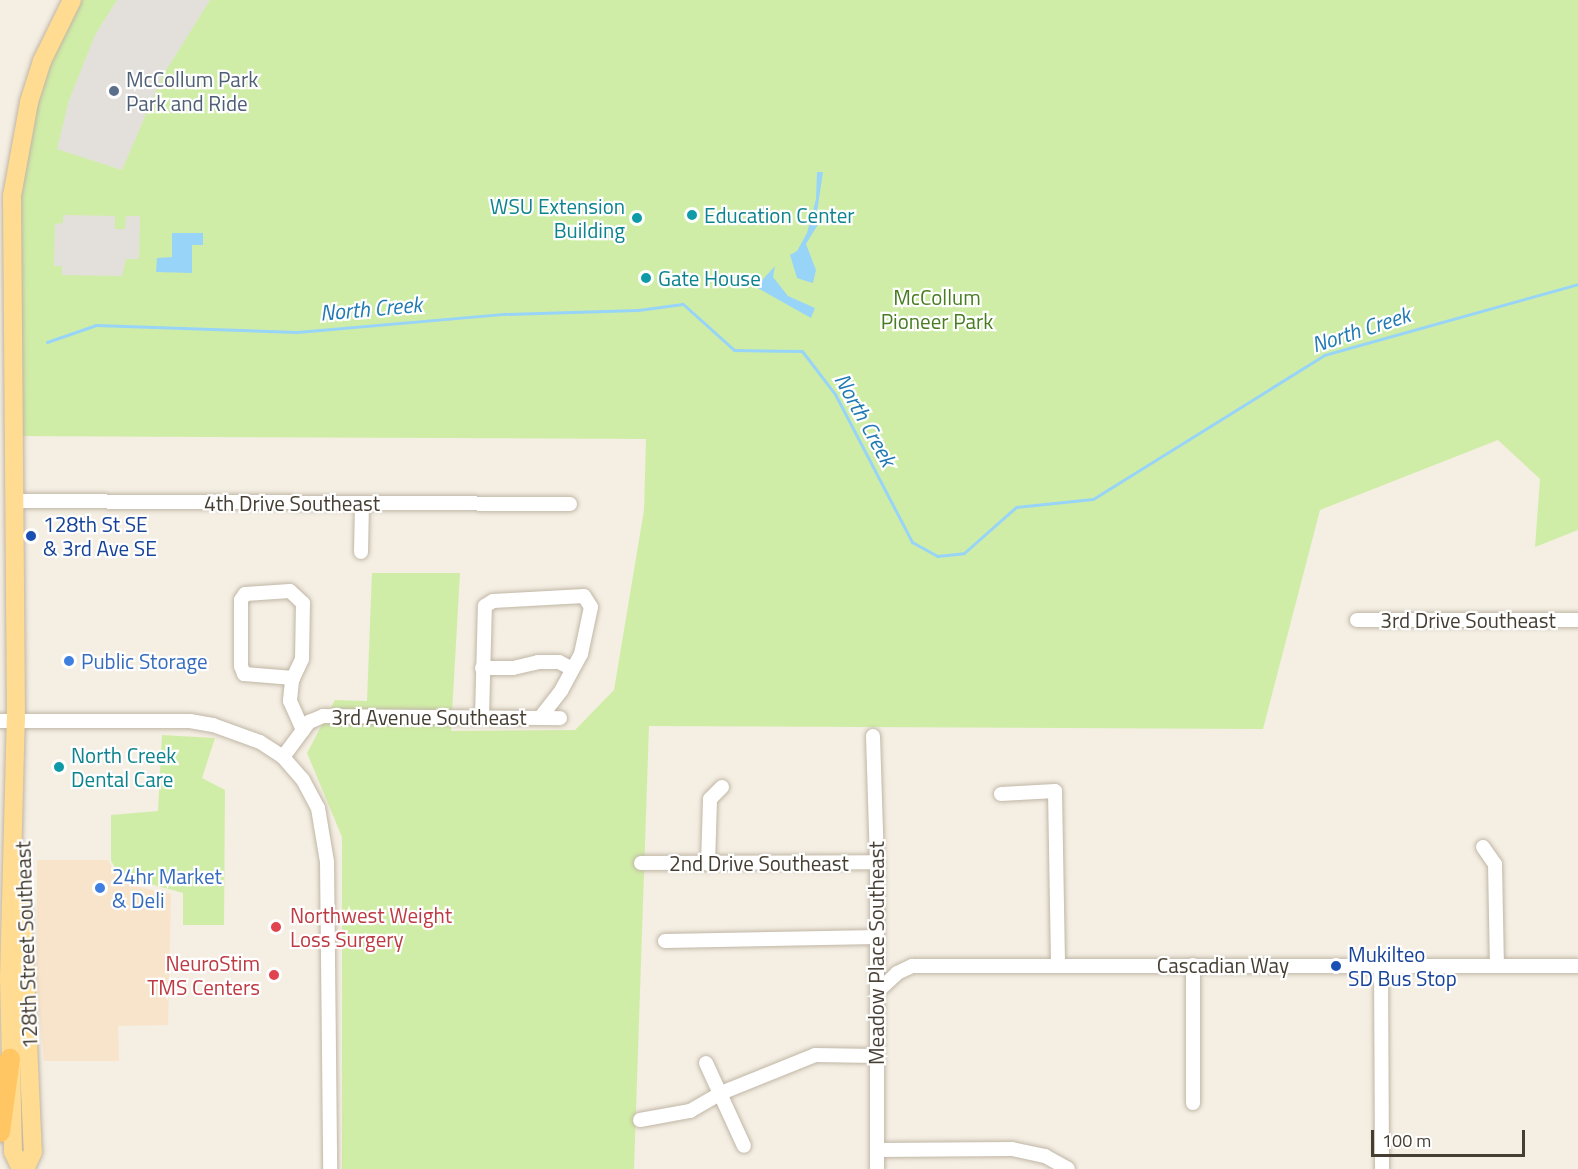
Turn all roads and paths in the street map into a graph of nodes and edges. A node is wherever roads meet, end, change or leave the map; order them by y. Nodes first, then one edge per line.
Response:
1 (72, 0) edge
2 (13, 501) junction
3 (363, 503) junction
4 (570, 504) dead end
5 (361, 552) dead end
6 (1357, 620) dead end
7 (1578, 620) edge
8 (482, 668) junction
9 (571, 668) junction
10 (293, 678) junction
11 (482, 717) junction
12 (541, 717) junction
13 (560, 718) dead end
14 (8, 720) edge
15 (303, 730) junction
16 (873, 736) dead end
17 (283, 757) junction
18 (722, 787) dead end
19 (1001, 795) dead end
20 (1483, 847) dead end
21 (878, 862) junction
22 (641, 863) dead end
23 (708, 864) junction
24 (10, 905) junction
25 (877, 937) junction
26 (665, 942) dead end
27 (1058, 964) junction
28 (1193, 965) junction
29 (1381, 966) junction
30 (1497, 966) junction
31 (1578, 966) edge
32 (23, 981) junction
33 (878, 991) junction
34 (876, 1056) junction
35 (10, 1059) junction
36 (706, 1063) dead end
37 (721, 1093) junction
38 (1193, 1103) dead end
39 (640, 1120) dead end
40 (0, 1132) edge
41 (744, 1146) dead end
42 (877, 1150) junction
43 (23, 1169) edge
44 (330, 1169) edge
45 (877, 1169) edge
46 (1068, 1169) edge
47 (1382, 1169) edge

1 - 2 main road, 128th Street Southeast
2 - 3 street, 4th Drive Southeast
2 - 14 main road, 128th Street Southeast
3 - 4 street, 4th Drive Southeast
3 - 5 street
6 - 7 street, 3rd Drive Southeast
8 - 9 street
8 - 9 street
8 - 11 street
9 - 12 street
10 - 10 street
10 - 15 street
11 - 12 street, 3rd Avenue Southeast
11 - 15 street, 3rd Avenue Southeast
12 - 13 street, 3rd Avenue Southeast
14 - 17 street
14 - 24 main road, 128th Street Southeast
14 - 32 main road, 128th Street Southeast
15 - 17 street, 3rd Avenue Southeast
16 - 21 street, Meadow Place Southeast
17 - 44 street
18 - 23 street
19 - 27 street
20 - 30 street
21 - 23 street, 2nd Drive Southeast
21 - 25 street, Meadow Place Southeast
22 - 23 street, 2nd Drive Southeast
24 - 32 main road
24 - 35 main road, 128th Street Southeast
25 - 26 street
25 - 33 street, Meadow Place Southeast
27 - 28 street, Cascadian Way
27 - 33 street, Cascadian Way
28 - 29 street, Cascadian Way
28 - 38 street
29 - 30 street, Cascadian Way
29 - 47 street
30 - 31 street, Cascadian Way
32 - 43 main road, 128th Street Southeast
33 - 34 street, Meadow Place Southeast
34 - 37 street
34 - 42 street, Meadow Place Southeast
35 - 40 highway
35 - 43 main road, 128th Street Southeast
36 - 37 street
37 - 39 street
37 - 41 street
42 - 45 street, Meadow Place Southeast
42 - 46 street

